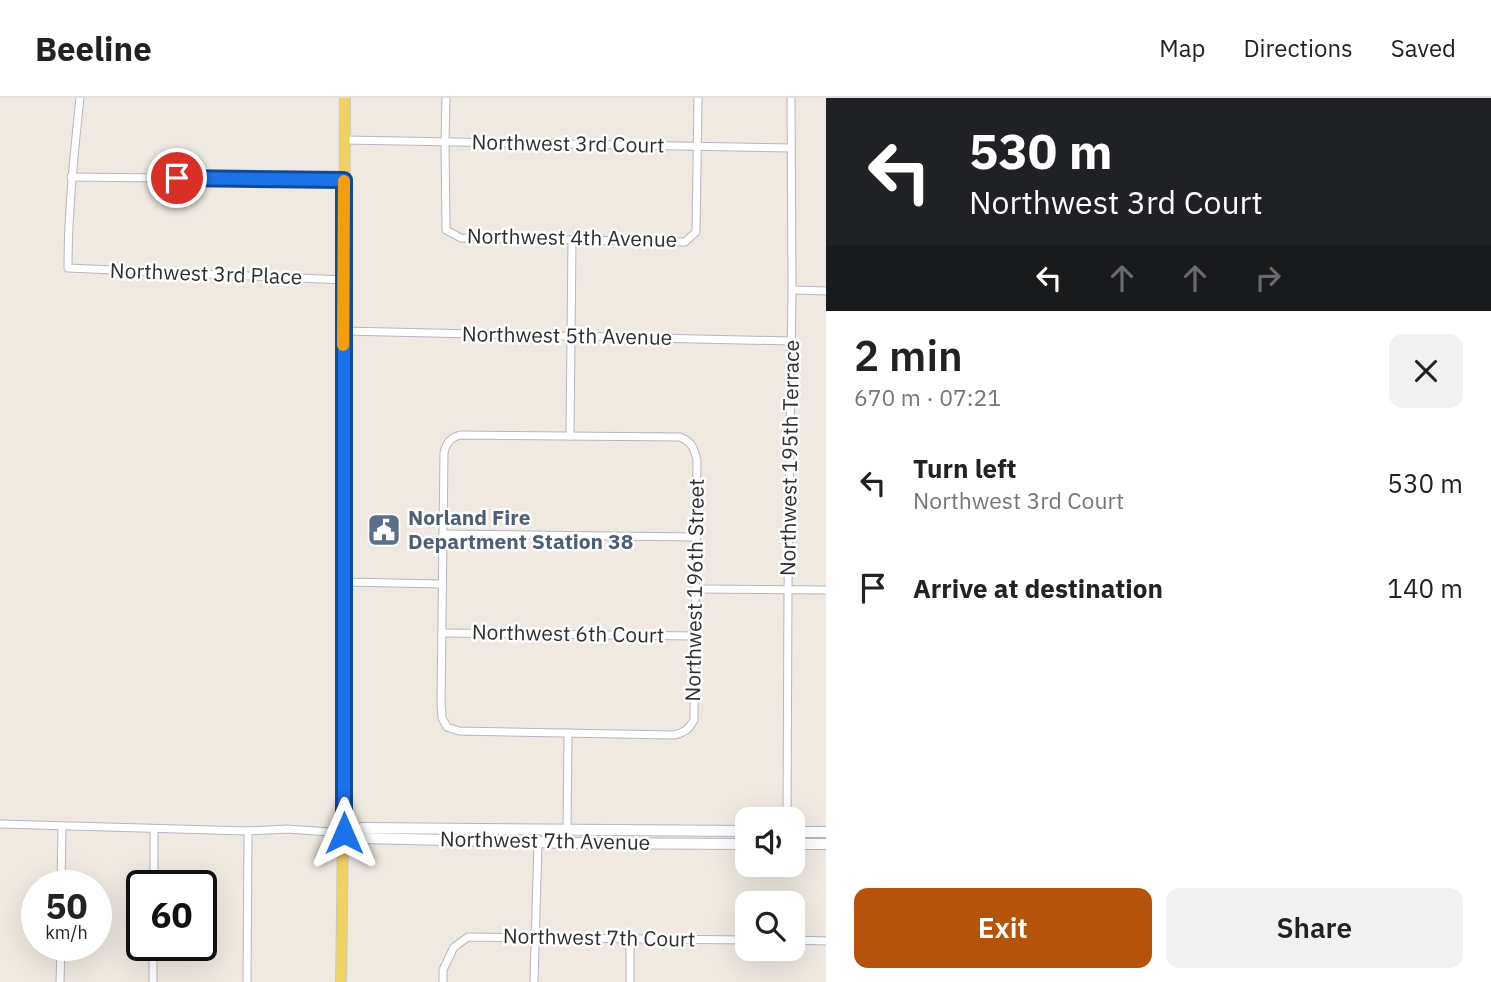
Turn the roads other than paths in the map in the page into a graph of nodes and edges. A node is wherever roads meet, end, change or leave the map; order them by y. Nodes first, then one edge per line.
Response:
1 (80, 98) edge
2 (345, 98) edge
3 (446, 98) edge
4 (698, 98) edge
5 (792, 98) edge
6 (345, 140) junction
7 (445, 142) junction
8 (698, 146) junction
9 (791, 148) junction
10 (71, 177) junction
11 (344, 180) junction
12 (572, 240) junction
13 (344, 280) junction
14 (792, 290) junction
15 (826, 291) edge
16 (343, 331) junction
17 (570, 337) junction
18 (791, 341) junction
19 (570, 436) junction
20 (443, 534) junction
21 (696, 537) junction
22 (345, 582) junction
23 (442, 584) junction
24 (696, 589) junction
25 (788, 590) junction
26 (826, 590) edge
27 (442, 633) junction
28 (695, 636) junction
29 (568, 733) junction
30 (787, 807) edge
31 (0, 824) edge
32 (62, 826) junction
33 (154, 829) junction
34 (567, 830) junction
35 (248, 831) junction
36 (735, 831) edge
37 (805, 832) edge
38 (826, 832) edge
39 (344, 833) junction
40 (538, 842) junction
41 (735, 844) edge
42 (805, 844) edge
43 (826, 844) edge
44 (61, 870) edge
45 (154, 870) edge
46 (535, 937) junction
47 (630, 938) junction
48 (735, 940) edge
49 (805, 940) edge
50 (826, 941) edge
51 (61, 961) edge
52 (153, 961) edge
53 (60, 982) edge
54 (153, 982) edge
55 (247, 982) edge
56 (341, 982) edge
57 (443, 982) edge
58 (534, 982) edge
59 (630, 982) edge

1 - 10 street
2 - 6 main road
3 - 7 street
4 - 8 street
5 - 9 street, Northwest 195th Terrace
6 - 7 street, Northwest 3rd Court
6 - 11 main road
7 - 8 street, Northwest 3rd Court
7 - 12 street, Northwest 4th Avenue
8 - 9 street, Northwest 3rd Court
8 - 12 street, Northwest 4th Avenue
9 - 14 street, Northwest 195th Terrace
10 - 11 street
10 - 13 street, Northwest 3rd Place
11 - 13 main road
12 - 17 street
13 - 16 main road
14 - 15 street
14 - 18 street, Northwest 195th Terrace
16 - 17 street, Northwest 5th Avenue
16 - 22 main road
17 - 18 street, Northwest 5th Avenue
17 - 19 street
18 - 25 street, Northwest 195th Terrace
19 - 20 street
19 - 21 street, Northwest 196th Street
20 - 21 street
20 - 23 street
21 - 24 street, Northwest 196th Street
22 - 23 street
22 - 39 main road
23 - 27 street
24 - 25 street
24 - 28 street, Northwest 196th Street
25 - 26 street
25 - 30 street, Northwest 195th Terrace
27 - 28 street, Northwest 6th Court
27 - 29 street
28 - 29 street, Northwest 196th Street
29 - 34 street
31 - 32 street, Northwest 7th Avenue
32 - 33 street, Northwest 7th Avenue
32 - 44 street
33 - 35 street, Northwest 7th Avenue
33 - 45 street
34 - 36 street, Northwest 7th Avenue
34 - 39 street, Northwest 7th Avenue
35 - 39 street, Northwest 7th Avenue
35 - 55 street
37 - 38 street
39 - 40 street, Northwest 7th Avenue
39 - 56 main road
40 - 41 street, Northwest 7th Avenue
40 - 46 street
42 - 43 street
46 - 47 street, Northwest 7th Court
46 - 57 street, Northwest 7th Court
46 - 58 street
47 - 48 street, Northwest 7th Court
47 - 59 street
49 - 50 street
51 - 53 street
52 - 54 street

